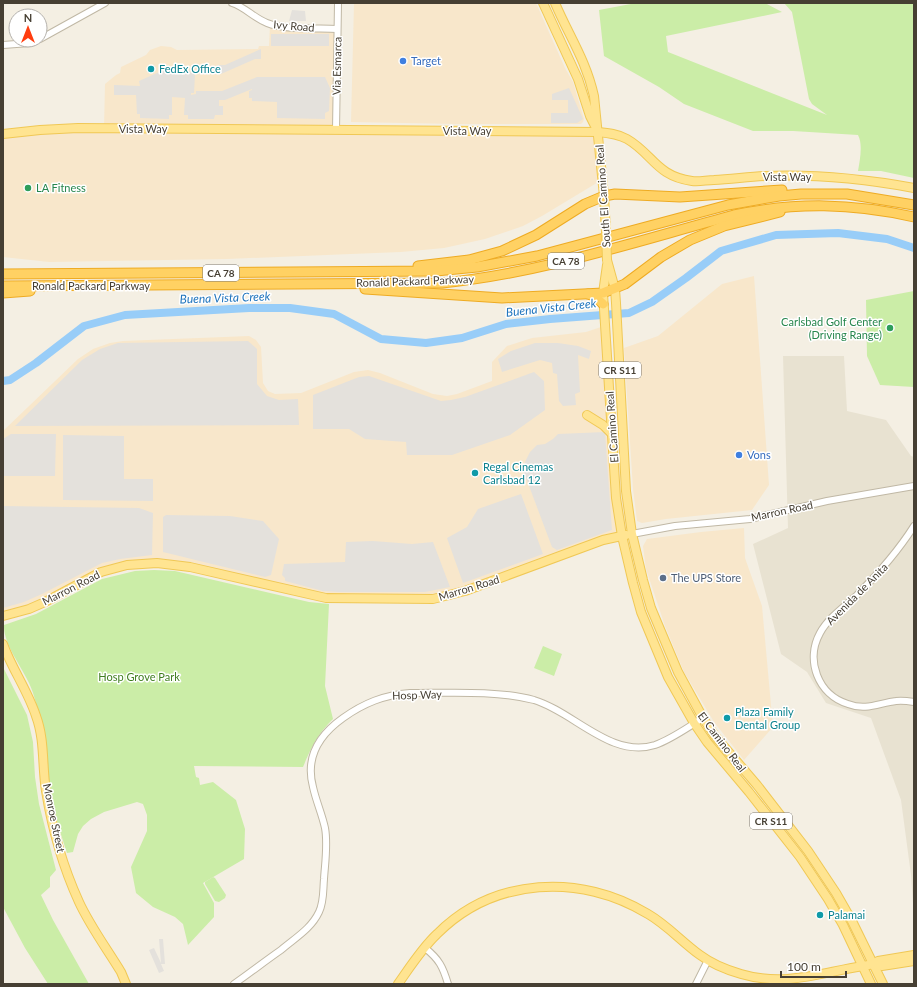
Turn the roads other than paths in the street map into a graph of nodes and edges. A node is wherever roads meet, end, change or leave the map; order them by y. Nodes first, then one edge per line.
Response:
1 (105, 3) edge
2 (232, 3) edge
3 (338, 3) edge
4 (542, 3) edge
5 (555, 3) edge
6 (337, 29) junction
7 (48, 35) edge
8 (336, 130) junction
9 (598, 132) junction
10 (3, 134) edge
11 (914, 188) edge
12 (801, 194) junction
13 (604, 196) junction
14 (914, 205) edge
15 (809, 206) junction
16 (914, 217) edge
17 (608, 260) junction
18 (3, 269) edge
19 (355, 272) junction
20 (3, 274) edge
21 (86, 274) junction
22 (318, 284) junction
23 (3, 286) edge
24 (99, 286) junction
25 (615, 289) junction
26 (3, 293) edge
27 (603, 293) junction
28 (586, 294) junction
29 (603, 304) junction
30 (587, 415) dead end
31 (612, 434) junction
32 (914, 486) edge
33 (914, 526) edge
34 (632, 534) junction
35 (622, 536) junction
36 (3, 616) edge
37 (3, 644) edge
38 (914, 702) edge
39 (703, 718) junction
40 (694, 723) junction
41 (425, 948) junction
42 (914, 955) edge
43 (708, 960) junction
44 (914, 961) edge
45 (874, 964) junction
46 (863, 966) junction
47 (126, 984) edge
48 (234, 984) edge
49 (398, 984) edge
50 (448, 984) edge
51 (696, 984) edge
52 (871, 984) edge
53 (883, 984) edge

1 - 7 street
2 - 6 street, Ivy Road
3 - 6 street, Via Esmarca
4 - 9 main road, South El Camino Real
5 - 9 main road, South El Camino Real
6 - 8 street, Via Esmarca
8 - 9 main road, Vista Way
8 - 10 main road, Vista Way
9 - 11 main road, Vista Way
9 - 13 main road, South El Camino Real
12 - 13 highway
12 - 14 highway, Ronald Packard Parkway / CA 78
12 - 19 highway, Ronald Packard Parkway / CA 78
13 - 17 main road, South El Camino Real / CR S11, bridge
13 - 19 highway
15 - 16 highway, Ronald Packard Parkway / CA 78
15 - 22 highway, Ronald Packard Parkway / CA 78
15 - 25 highway
17 - 25 main road, El Camino Real / CR S11
17 - 27 main road, El Camino Real / CR S11
18 - 21 highway
19 - 21 highway, Ronald Packard Parkway / CA 78
20 - 21 highway, Ronald Packard Parkway / CA 78
22 - 24 highway, Ronald Packard Parkway / CA 78
22 - 28 highway
23 - 24 highway, Ronald Packard Parkway / CA 78
24 - 26 highway
25 - 27 highway
25 - 34 main road, El Camino Real / CR S11
27 - 28 highway
27 - 29 main road, El Camino Real / CR S11
28 - 29 highway
29 - 31 main road, El Camino Real / CR S11
30 - 31 main road
31 - 35 main road, El Camino Real / CR S11
32 - 34 street, Marron Road
33 - 38 street, Avenida de Anita
34 - 35 main road, Marron Road
34 - 39 main road, El Camino Real / CR S11
35 - 36 main road, Marron Road
35 - 40 main road, El Camino Real / CR S11
37 - 47 main road, Monroe Street
39 - 40 street, Hosp Way
39 - 45 main road, El Camino Real / CR S11
40 - 46 main road, El Camino Real / CR S11
40 - 48 street, Hosp Way
41 - 43 main road
41 - 49 main road
41 - 50 street
42 - 45 main road
43 - 46 main road
43 - 51 street
44 - 45 main road
45 - 46 main road
45 - 53 main road, El Camino Real / CR S11
46 - 52 main road, El Camino Real / CR S11

